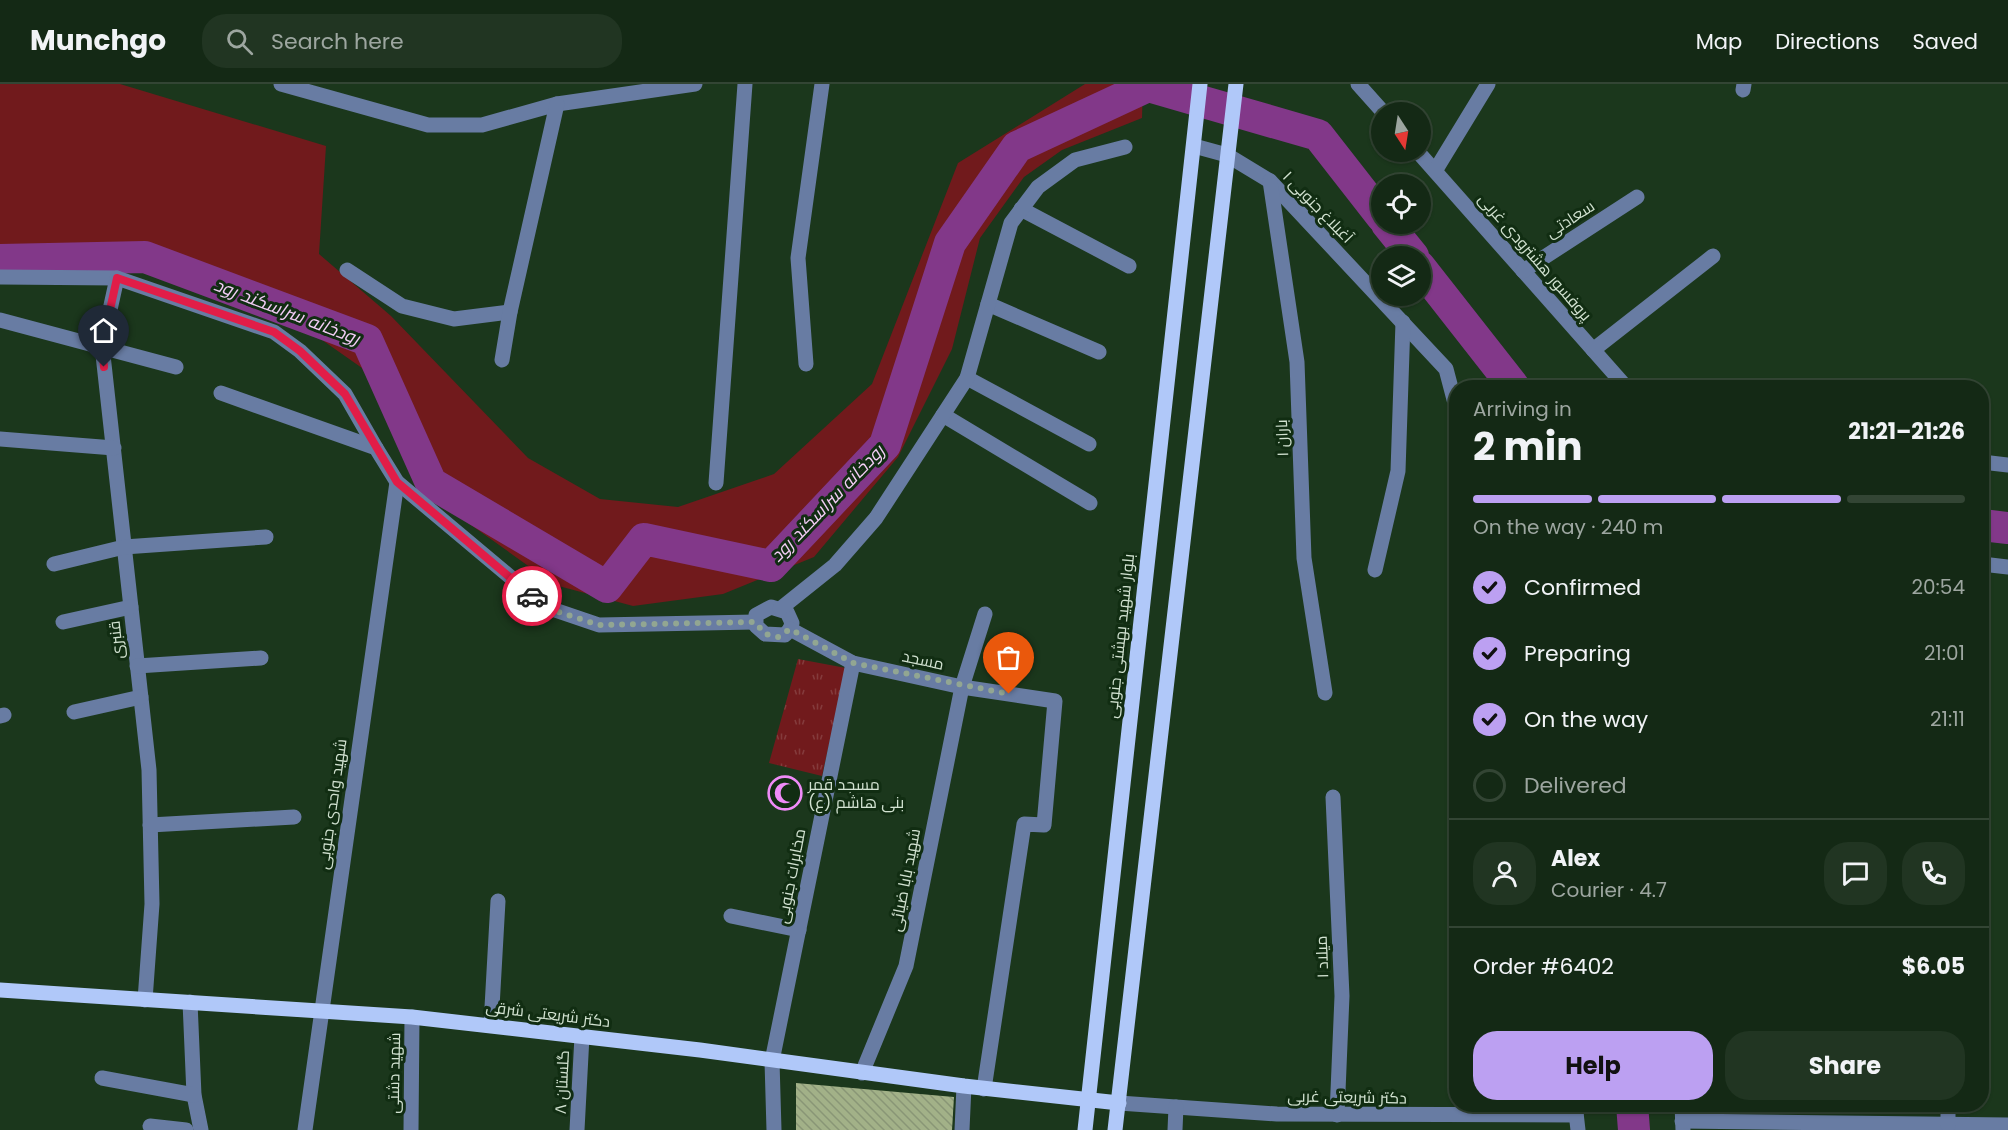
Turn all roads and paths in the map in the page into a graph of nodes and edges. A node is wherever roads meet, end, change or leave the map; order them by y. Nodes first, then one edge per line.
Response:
1 (281, 84) edge
2 (695, 84) edge
3 (745, 84) edge
4 (822, 84) edge
5 (1200, 84) edge
6 (1236, 84) edge
7 (1358, 84) edge
8 (1488, 84) edge
9 (1374, 102) edge
10 (557, 104) junction
11 (1194, 146) junction
12 (1125, 147) dead end
13 (1227, 155) junction
14 (1427, 162) edge
15 (1435, 171) junction
16 (1270, 181) junction
17 (1637, 196) dead end
18 (1021, 209) junction
19 (1713, 256) dead end
20 (1129, 266) dead end
21 (347, 270) dead end
22 (1523, 271) junction
23 (0, 277) edge
24 (117, 278) junction
25 (988, 304) junction
26 (510, 312) junction
27 (0, 320) edge
28 (1403, 322) junction
29 (102, 346) junction
30 (1593, 350) junction
31 (1099, 352) dead end
32 (502, 360) dead end
33 (806, 364) dead end
34 (176, 367) dead end
35 (967, 378) junction
36 (1449, 380) edge
37 (1620, 380) edge
38 (221, 393) dead end
39 (943, 415) junction
40 (0, 439) edge
41 (1089, 444) dead end
42 (114, 448) junction
43 (376, 448) junction
44 (1989, 463) edge
45 (2008, 465) edge
46 (397, 482) junction
47 (716, 483) dead end
48 (1090, 503) dead end
49 (266, 537) dead end
50 (124, 547) junction
51 (54, 564) dead end
52 (1989, 565) edge
53 (2008, 567) edge
54 (1375, 570) dead end
55 (131, 607) junction
56 (780, 609) junction
57 (985, 614) dead end
58 (63, 622) dead end
59 (755, 622) junction
60 (790, 629) junction
61 (261, 658) dead end
62 (853, 663) junction
63 (137, 666) junction
64 (962, 687) junction
65 (1325, 693) dead end
66 (141, 697) junction
67 (74, 712) dead end
68 (1333, 797) dead end
69 (294, 817) dead end
70 (150, 825) junction
71 (498, 901) dead end
72 (731, 916) dead end
73 (799, 930) junction
74 (0, 990) edge
75 (145, 1000) junction
76 (190, 1002) junction
77 (321, 1012) junction
78 (412, 1017) junction
79 (491, 1025) junction
80 (582, 1036) junction
81 (772, 1061) junction
82 (862, 1073) junction
83 (102, 1078) dead end
84 (964, 1086) junction
85 (984, 1089) junction
86 (194, 1095) junction
87 (1088, 1100) junction
88 (1119, 1103) junction
89 (1176, 1107) junction
90 (1948, 1112) edge
91 (1277, 1114) junction
92 (1337, 1115) junction
93 (1576, 1116) edge
94 (1373, 1123) edge
95 (1450, 1123) edge
96 (1948, 1125) junction
97 (2008, 1125) edge
98 (150, 1126) dead end
99 (1683, 1126) edge
100 (1894, 1127) edge
101 (186, 1130) edge
102 (201, 1130) edge
103 (305, 1130) edge
104 (411, 1130) edge
105 (577, 1130) edge
106 (774, 1130) edge
107 (962, 1130) edge
108 (1085, 1130) edge
109 (1115, 1130) edge
110 (1175, 1130) edge
111 (1277, 1130) edge

1 - 10 street
2 - 10 street
3 - 47 street
4 - 33 street
5 - 11 main road, بلوار شهید بهشتی جنوبی
6 - 13 main road
7 - 9 street
8 - 15 street
10 - 26 street
11 - 13 street, آغبلاغ جنوبی ۱
11 - 87 main road, بلوار شهید بهشتی جنوبی
12 - 18 street
13 - 16 street, آغبلاغ جنوبی ۱
13 - 88 main road
14 - 15 street, پروفسور هشترودی غربی
15 - 22 street, پروفسور هشترودی غربی
16 - 28 street, آغبلاغ جنوبی ۱
16 - 65 street, باران ۱
17 - 22 street, سعادتی
18 - 20 street
18 - 25 street
19 - 30 street
21 - 26 street
22 - 30 street, پروفسور هشترودی غربی
23 - 24 street
24 - 29 street, قنبری
24 - 43 street
25 - 31 street
25 - 35 street
26 - 32 street
27 - 29 street
28 - 36 street, آغبلاغ جنوبی ۱
28 - 54 street
29 - 34 street
29 - 42 street, قنبری
30 - 37 street, پروفسور هشترودی غربی
35 - 39 street
35 - 41 street
38 - 43 street
39 - 48 street
39 - 56 street
40 - 42 street
42 - 50 street, قنبری
43 - 46 street
44 - 45 street
46 - 59 street
46 - 77 street, شهید واحدی جنوبی
49 - 50 street
50 - 51 street
50 - 55 street, قنبری
52 - 53 street
55 - 58 street
55 - 63 street, قنبری
56 - 59 street
56 - 60 street
57 - 64 street, شهيد بابا ضيائی
59 - 60 street
60 - 62 street, مسجد
61 - 63 street
62 - 64 street, مسجد
62 - 73 street, مخابرات جنوبی
63 - 66 street, قنبری
64 - 82 street, شهيد بابا ضيائی
64 - 85 street, مسجد
66 - 67 street
66 - 70 street, قنبری
68 - 92 street, میلاد ۱
69 - 70 street
70 - 75 street, قنبری
71 - 79 street
72 - 73 street
73 - 81 street, مخابرات جنوبی
74 - 75 main road, دکتر شریعتی شرقی
75 - 76 main road, دکتر شریعتی شرقی
76 - 77 main road, دکتر شریعتی شرقی
76 - 86 street
77 - 78 main road, دکتر شریعتی شرقی
77 - 103 street, شهید واحدی جنوبی
78 - 79 main road, دکتر شریعتی شرقی
78 - 104 street, شهید دشتی
79 - 80 main road, دکتر شریعتی شرقی
80 - 81 main road, دکتر شریعتی شرقی
80 - 105 street, گلستان ۸
81 - 82 main road, دکتر شریعتی شرقی
81 - 106 street, مخابرات جنوبی
82 - 84 main road, دکتر شریعتی شرقی
83 - 86 street
84 - 85 main road, دکتر شریعتی شرقی
84 - 107 street
85 - 87 main road, دکتر شریعتی شرقی
86 - 102 street
87 - 88 main road, دکتر شریعتی شرقی
87 - 108 main road, بلوار شهید بهشتی جنوبی
88 - 89 street, دکتر شریعتی غربی
88 - 109 main road
89 - 91 street, دکتر شریعتی غربی
89 - 110 street
90 - 96 street
91 - 92 street, دکتر شریعتی غربی
91 - 111 street
92 - 94 street, دکتر شریعتی غربی
93 - 95 street, دکتر شریعتی غربی
94 - 95 street, دکتر شریعتی غربی
96 - 97 street
96 - 100 street
98 - 101 street
99 - 100 street

